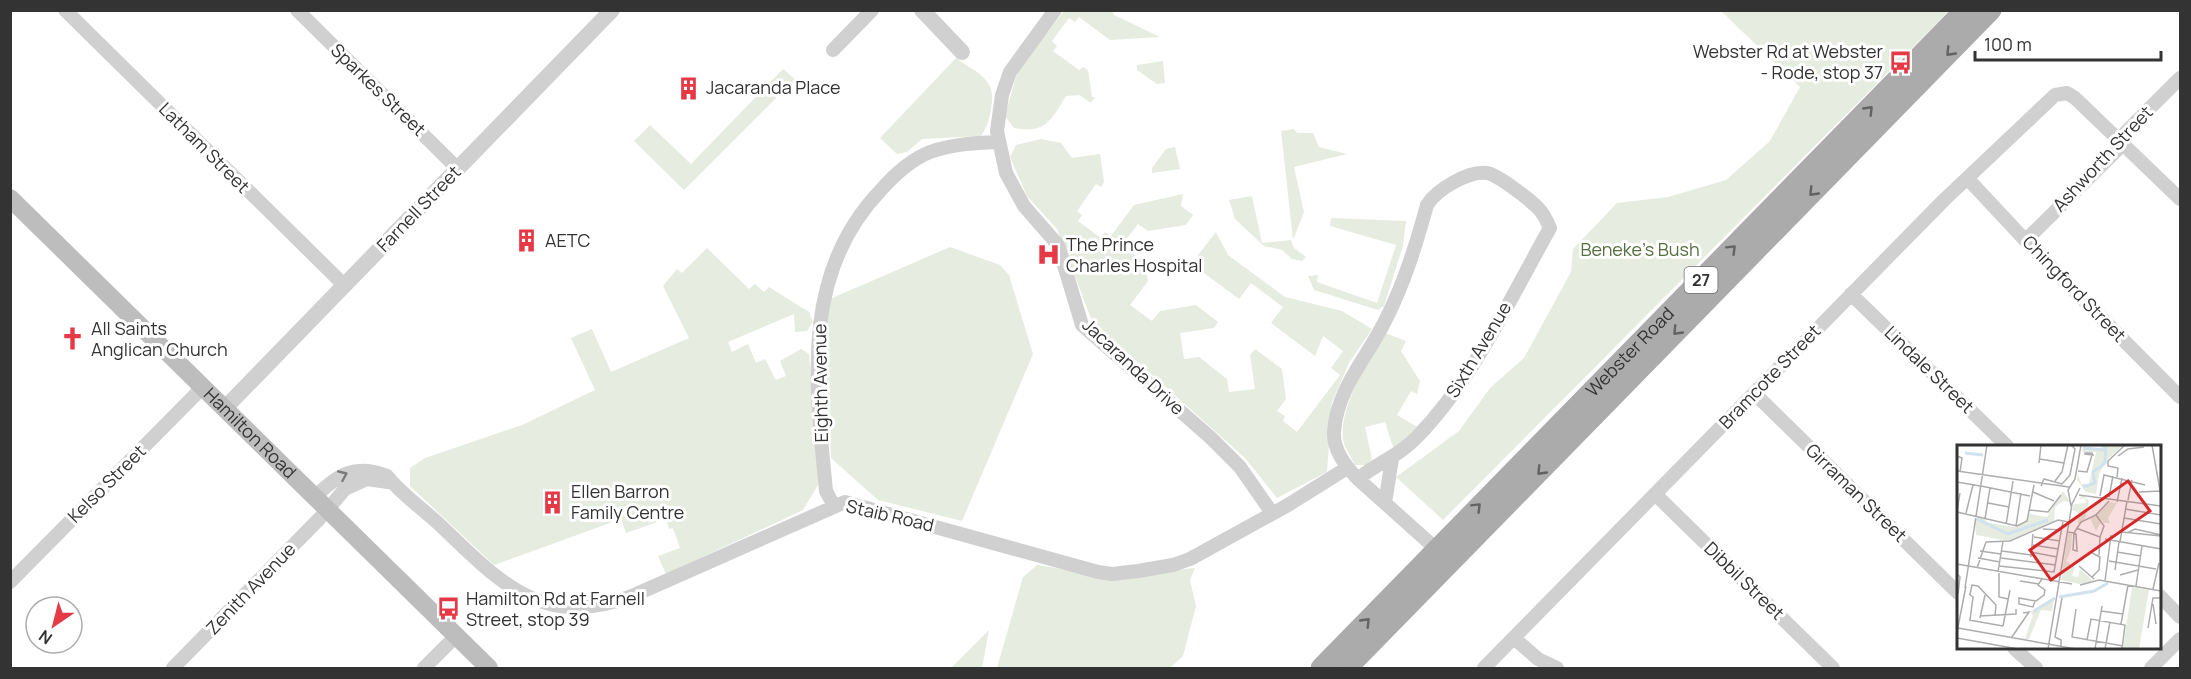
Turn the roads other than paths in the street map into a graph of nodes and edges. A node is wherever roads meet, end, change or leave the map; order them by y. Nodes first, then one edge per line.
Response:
1 (64, 10) edge
2 (297, 10) edge
3 (612, 10) edge
4 (872, 10) edge
5 (922, 10) edge
6 (1055, 10) edge
7 (1965, 10) edge
8 (1990, 10) edge
9 (833, 50) dead end
10 (962, 52) dead end
11 (2181, 78) edge
12 (2122, 141) junction
13 (998, 142) junction
14 (458, 169) junction
15 (1968, 179) junction
16 (10, 198) edge
17 (2181, 199) edge
18 (2026, 240) junction
19 (344, 285) junction
20 (1851, 294) junction
21 (203, 387) junction
22 (1754, 393) junction
23 (2181, 397) edge
24 (225, 408) junction
25 (2005, 445) edge
26 (1392, 459) junction
27 (1347, 468) junction
28 (1358, 479) junction
29 (393, 483) junction
30 (1655, 494) junction
31 (315, 497) junction
32 (1385, 503) junction
33 (834, 506) junction
34 (328, 510) junction
35 (1272, 513) junction
36 (1444, 555) junction
37 (10, 582) edge
38 (1957, 591) edge
39 (2161, 597) edge
40 (2181, 617) edge
41 (456, 636) junction
42 (1514, 638) junction
43 (2181, 639) edge
44 (2015, 649) edge
45 (173, 669) edge
46 (423, 669) edge
47 (489, 669) edge
48 (1321, 669) edge
49 (1347, 669) edge
50 (1484, 669) edge
51 (1557, 669) edge
52 (1833, 669) edge
53 (2036, 669) edge
54 (2151, 669) edge

1 - 19 street, Latham Street
2 - 14 street, Sparkes Street
3 - 14 street, Farnell Street
4 - 9 street
5 - 10 street
6 - 13 street, Jacaranda Drive
36 -> 7 main road, Webster Road / 27
8 -> 36 main road, Webster Road / 27
11 - 12 street, Ashworth Street
12 - 15 street, Bramcote Street
12 - 17 street
12 - 18 street, Ashworth Street
13 - 33 street, Eighth Avenue
13 - 35 street, Jacaranda Drive
14 - 19 street, Farnell Street
15 - 18 street, Chingford Street
15 - 20 street, Bramcote Street
16 - 21 main road, Hamilton Road
18 - 23 street, Chingford Street
19 - 24 street, Farnell Street
20 - 22 street, Bramcote Street
20 - 25 street, Lindale Street
21 - 24 main road, Hamilton Road
21 - 37 street, Kelso Street
22 - 30 street, Bramcote Street
22 - 38 street, Girraman Street
24 - 31 main road, Hamilton Road
26 - 27 street, Sixth Avenue
26 - 28 street, Sixth Avenue
26 - 32 street
27 - 28 street
27 - 35 street, Staib Road
28 - 32 street
31 -> 29 street, Staib Road
29 - 33 street, Staib Road
29 - 34 street
30 - 42 street, Bramcote Street
30 - 52 street, Dibbil Street
31 - 34 main road, Hamilton Road
32 - 36 street
33 - 35 street, Staib Road
34 - 41 main road, Hamilton Road
34 - 45 street, Zenith Avenue
48 -> 36 main road, Webster Road / 27
36 - 49 main road, Webster Road / 27
39 - 40 street
41 - 46 street
41 - 47 main road, Hamilton Road
42 - 50 street, Bramcote Street
42 - 51 street
43 - 54 street
44 - 53 street

